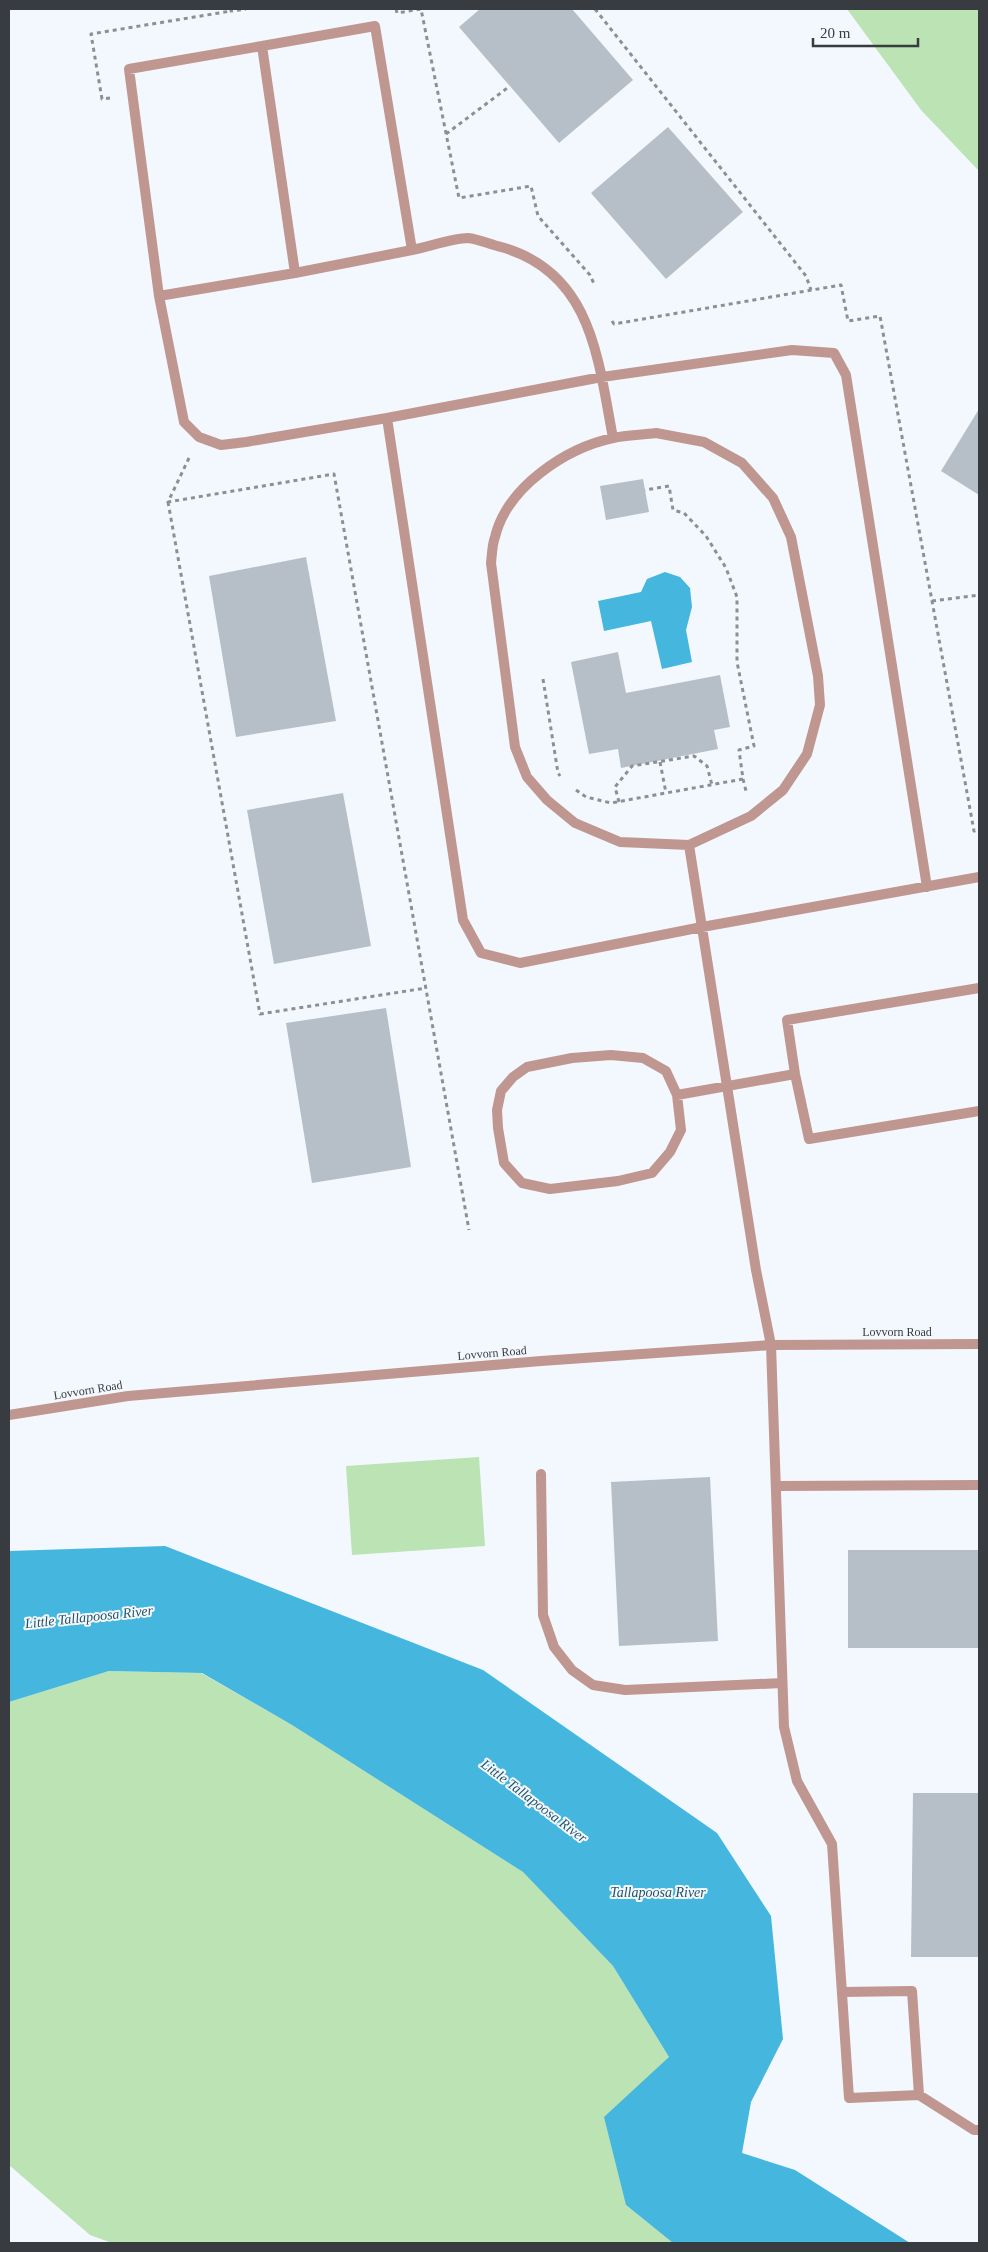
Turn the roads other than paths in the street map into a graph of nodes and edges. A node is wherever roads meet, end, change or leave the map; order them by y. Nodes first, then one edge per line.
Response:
1 (262, 46) junction
2 (412, 250) junction
3 (295, 273) junction
4 (159, 296) junction
5 (602, 377) junction
6 (387, 418) junction
7 (613, 438) junction
8 (689, 845) junction
9 (979, 877) edge
10 (927, 887) junction
11 (702, 927) junction
12 (979, 988) edge
13 (795, 1074) junction
14 (728, 1087) junction
15 (677, 1095) junction
16 (979, 1111) edge
17 (979, 1344) edge
18 (771, 1345) junction
19 (9, 1415) edge
20 (541, 1474) dead end
21 (979, 1485) edge
22 (777, 1486) junction
23 (782, 1683) junction
24 (842, 1992) junction
25 (919, 2095) junction
26 (979, 2130) edge

1 - 2 street
1 - 3 street
1 - 4 street
2 - 3 street
2 - 5 street
3 - 4 street
4 - 6 street
5 - 6 street
5 - 7 street
5 - 10 street
6 - 11 street
7 - 8 street
7 - 8 street
8 - 11 street
9 - 10 street
10 - 11 street
11 - 14 street
12 - 13 street
13 - 14 street
13 - 16 street
14 - 15 street
14 - 18 street
15 - 15 street
17 - 18 street, Lovvorn Road
18 - 19 street, Lovvorn Road
18 - 22 street
20 - 23 street
21 - 22 street
22 - 23 street
23 - 24 street
24 - 25 street
24 - 25 street
25 - 26 street

